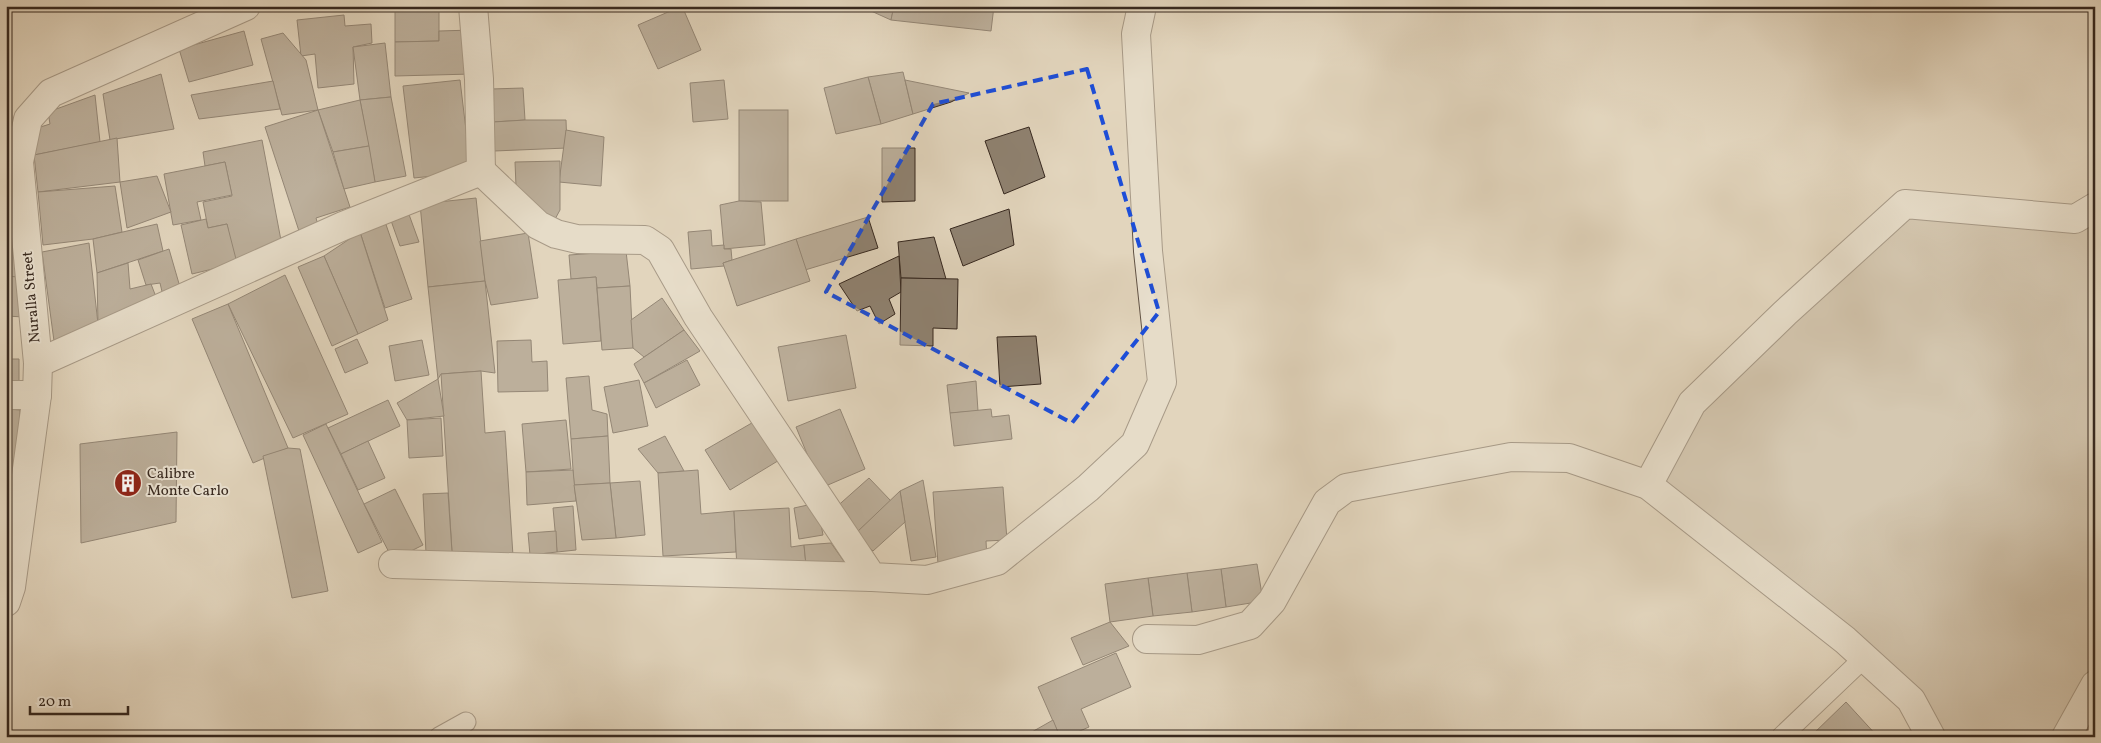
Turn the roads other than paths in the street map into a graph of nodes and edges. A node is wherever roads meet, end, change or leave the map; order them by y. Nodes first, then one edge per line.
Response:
1 (246, 6) edge
2 (473, 6) edge
3 (1142, 6) edge
4 (481, 171) junction
5 (2095, 207) edge
6 (38, 363) junction
7 (6, 395) edge
8 (37, 395) junction
9 (1648, 484) junction
10 (393, 564) dead end
11 (872, 577) junction
12 (6, 602) edge
13 (1147, 639) dead end
14 (1864, 658) junction
15 (2095, 685) edge
16 (466, 722) dead end
17 (439, 737) edge
18 (1781, 737) edge
19 (1931, 737) edge
20 (2066, 737) edge

1 - 6 street, Nuralla Street
2 - 4 street
3 - 11 street
4 - 6 street
4 - 11 street
5 - 9 street
6 - 8 street, Nuralla Street
7 - 8 street
8 - 12 street, Nuralla Street
9 - 13 street
9 - 14 street
10 - 11 street
14 - 18 lane
14 - 19 street
15 - 20 street
16 - 17 lane

